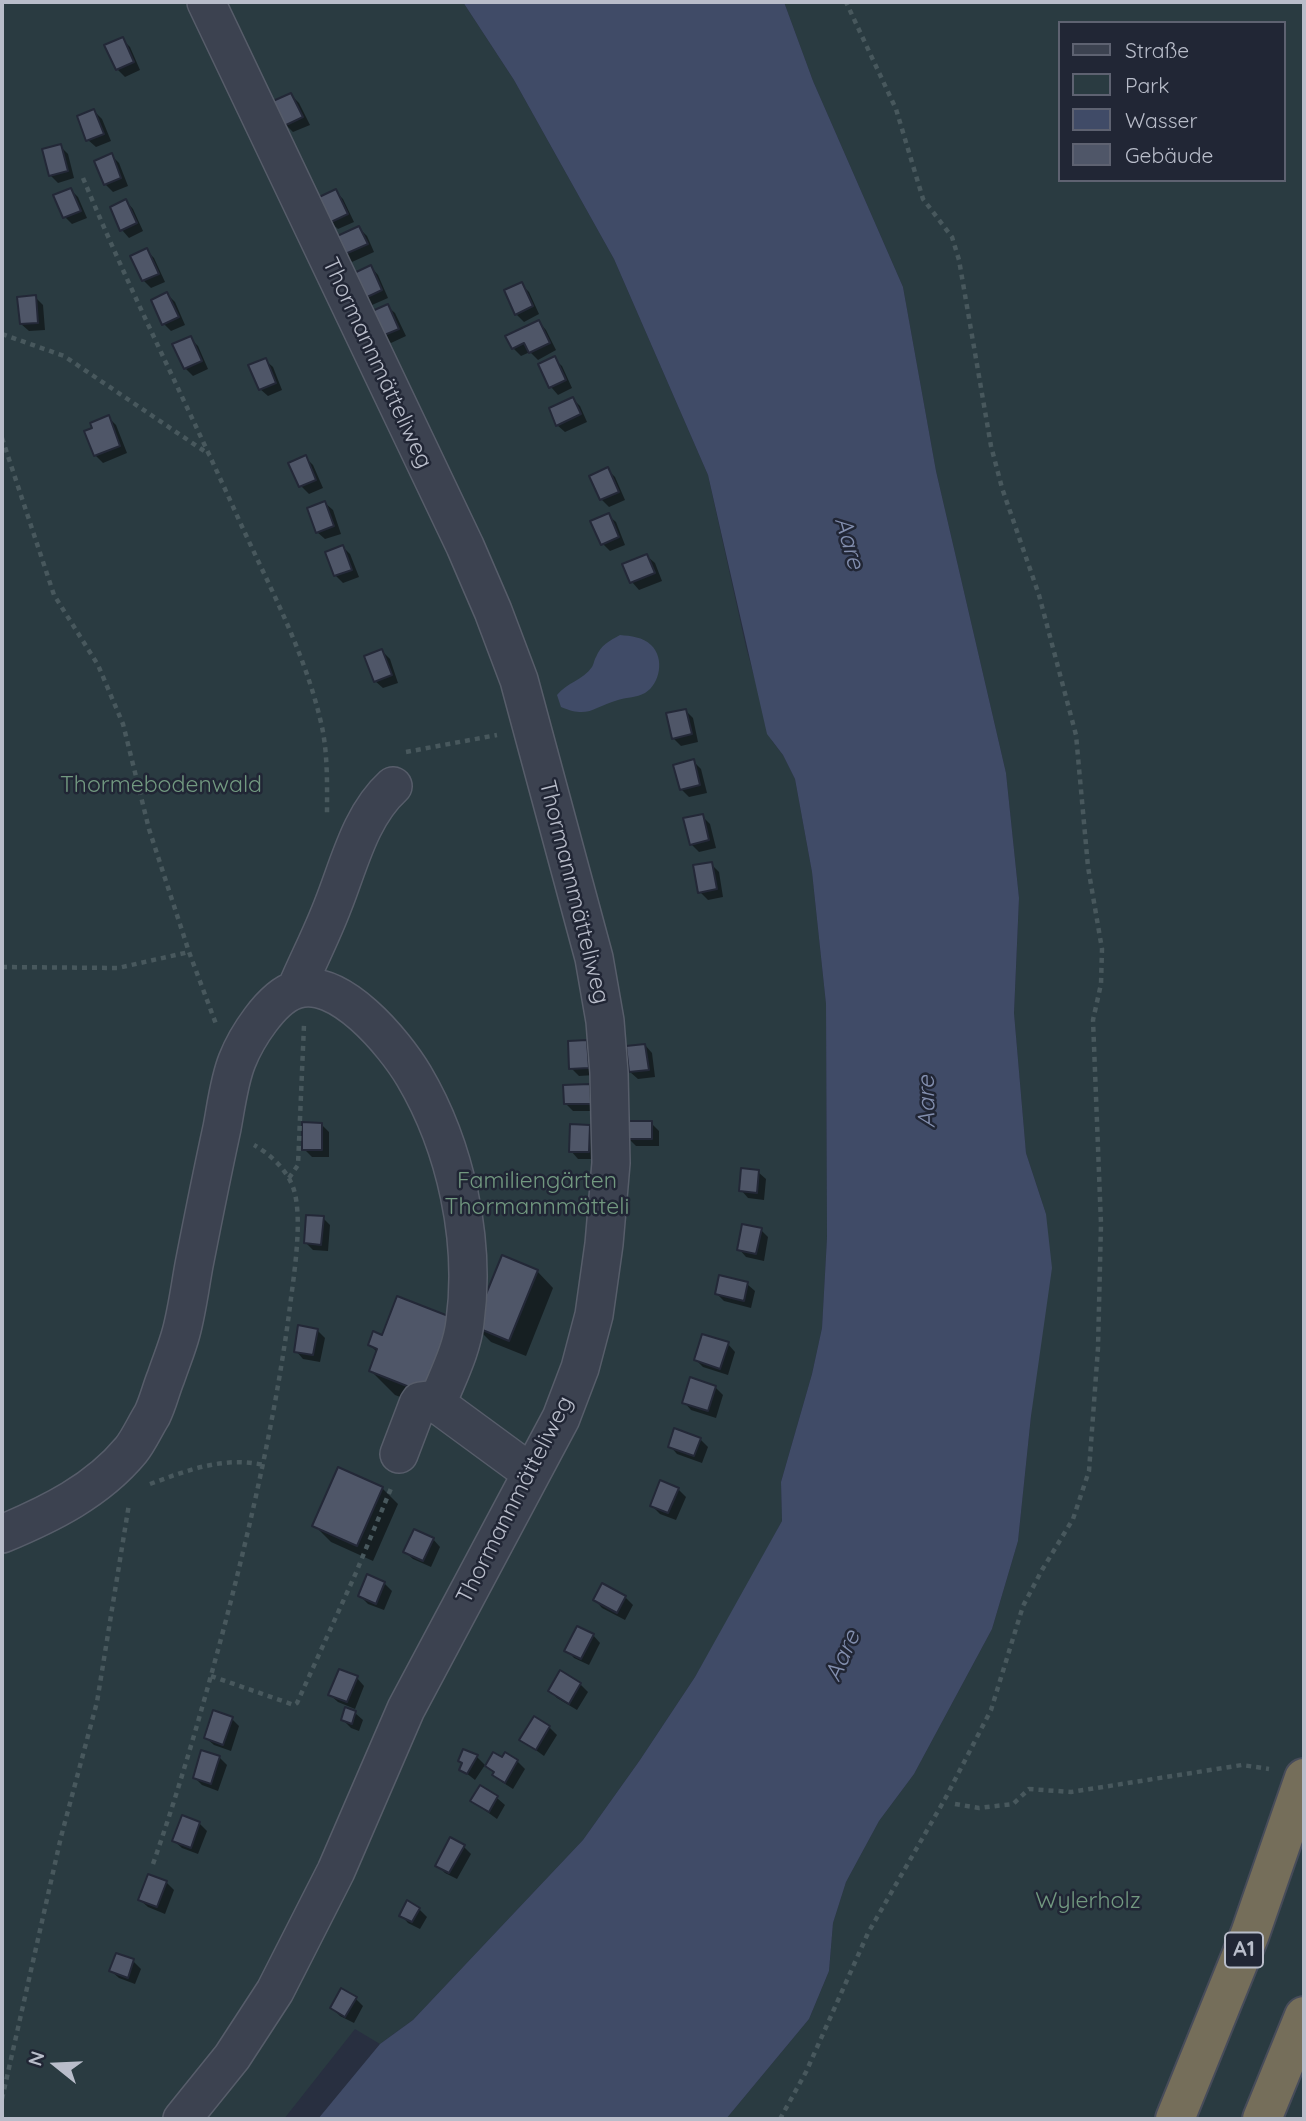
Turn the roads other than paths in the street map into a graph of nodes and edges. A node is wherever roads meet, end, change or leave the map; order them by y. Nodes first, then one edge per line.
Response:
1 (206, 2) edge
2 (393, 786) road end
3 (300, 989) junction
4 (437, 1404) junction
5 (400, 1454) road end
6 (531, 1473) junction
7 (2, 1534) edge
8 (1304, 1778) edge
9 (1304, 2017) edge
10 (182, 2119) edge
11 (1175, 2119) edge
12 (1262, 2119) edge

1 - 6 street, Thormannmätteliweg
2 - 3 street
3 - 4 street
3 - 7 street
4 - 5 street
4 - 6 street
6 - 10 street, Thormannmätteliweg
8 - 11 highway, A1
9 - 12 highway

